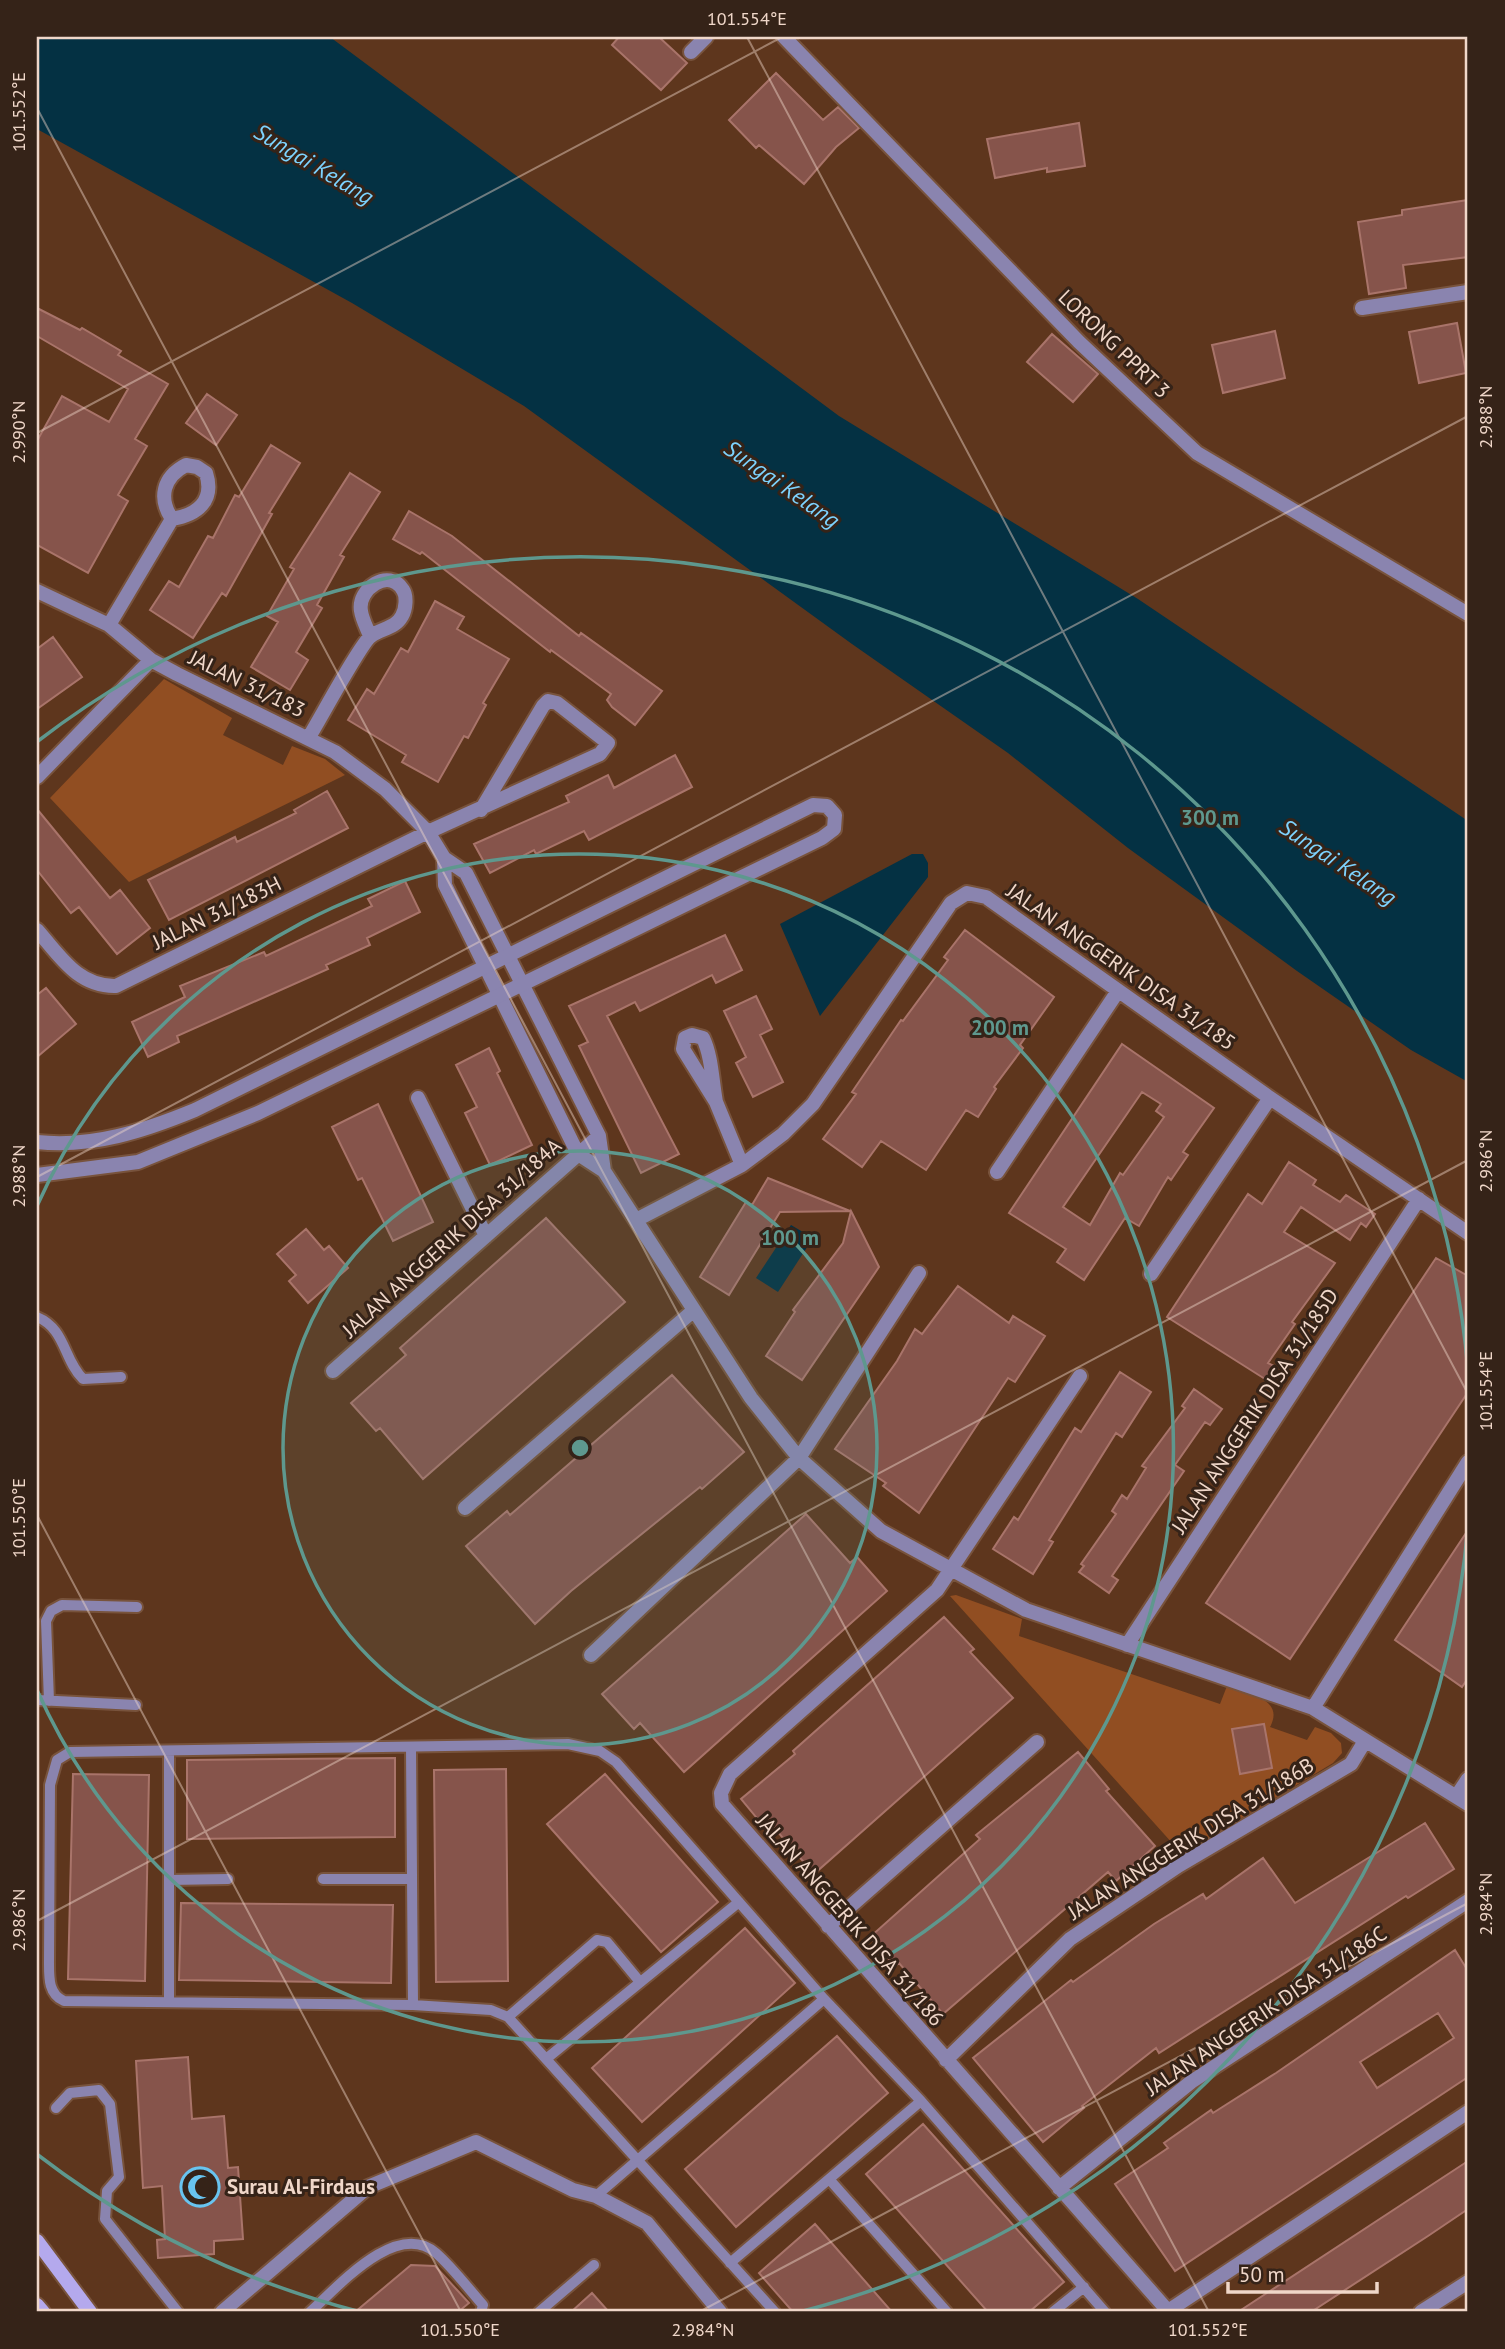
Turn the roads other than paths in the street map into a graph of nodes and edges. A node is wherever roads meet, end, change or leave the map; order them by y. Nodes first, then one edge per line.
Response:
1 (706, 37) edge
2 (784, 37) edge
3 (691, 52) dead end
4 (1468, 292) edge
5 (1362, 307) dead end
6 (172, 519) dead end
7 (37, 591) edge
8 (1468, 614) edge
9 (109, 625) junction
10 (370, 636) dead end
11 (151, 660) junction
12 (309, 737) junction
13 (37, 777) edge
14 (481, 810) junction
15 (428, 832) junction
16 (444, 858) junction
17 (480, 899) junction
18 (457, 910) junction
19 (37, 930) edge
20 (508, 956) junction
21 (485, 967) junction
22 (523, 985) junction
23 (1118, 991) junction
24 (500, 996) junction
25 (418, 1098) dead end
26 (1270, 1098) junction
27 (716, 1102) dead end
28 (599, 1136) junction
29 (37, 1142) edge
30 (578, 1154) junction
31 (742, 1165) junction
32 (604, 1171) junction
33 (997, 1172) dead end
34 (37, 1175) edge
35 (1419, 1199) junction
36 (636, 1220) junction
37 (1468, 1233) edge
38 (486, 1236) junction
39 (919, 1273) dead end
40 (1151, 1274) dead end
41 (693, 1311) junction
42 (37, 1317) edge
43 (333, 1371) dead end
44 (1080, 1376) dead end
45 (121, 1377) dead end
46 (799, 1458) junction
47 (1468, 1462) edge
48 (465, 1508) dead end
49 (948, 1569) junction
50 (137, 1607) dead end
51 (1127, 1645) junction
52 (591, 1656) dead end
53 (37, 1700) edge
54 (49, 1701) junction
55 (135, 1705) dead end
56 (1313, 1708) junction
57 (1366, 1741) junction
58 (1037, 1742) dead end
59 (411, 1748) junction
60 (169, 1753) junction
61 (1468, 1779) edge
62 (1463, 1799) edge
63 (228, 1879) dead end
64 (323, 1879) dead end
65 (410, 1879) junction
66 (169, 1880) junction
67 (1468, 1901) edge
68 (739, 1902) junction
69 (828, 1926) junction
70 (640, 1982) junction
71 (824, 1999) junction
72 (169, 2002) junction
73 (413, 2006) junction
74 (508, 2017) junction
75 (546, 2059) junction
76 (946, 2060) junction
77 (921, 2101) junction
78 (56, 2108) dead end
79 (1468, 2112) edge
80 (638, 2160) junction
81 (829, 2179) junction
82 (1059, 2188) junction
83 (596, 2196) junction
84 (37, 2241) edge
85 (730, 2263) junction
86 (594, 2265) dead end
87 (1468, 2281) edge
88 (1084, 2287) junction
89 (37, 2305) edge
90 (1168, 2311) edge
91 (43, 2312) edge
92 (90, 2312) edge
93 (178, 2312) edge
94 (222, 2312) edge
95 (310, 2312) edge
96 (481, 2312) edge
97 (539, 2312) edge
98 (720, 2312) edge
99 (775, 2312) edge
100 (947, 2312) edge
101 (1054, 2312) edge
102 (1105, 2312) edge
103 (1421, 2312) edge

1 - 3 street
2 - 8 street, LORONG PPRT 3
4 - 5 street
6 - 9 street
7 - 9 street, JALAN 31/183
9 - 11 street, JALAN 31/183
10 - 12 street
11 - 12 street, JALAN 31/183
11 - 13 street
12 - 15 street, JALAN 31/183
14 - 14 street, JALAN 31/183H
14 - 15 street, JALAN 31/183H
15 - 16 street, JALAN 31/183
15 - 19 street, JALAN 31/183H
16 - 17 street
16 - 18 street
17 - 18 street
17 - 20 street
18 - 21 street
20 - 21 street
20 - 22 street
20 - 22 street
21 - 24 street
21 - 29 street
22 - 24 street
22 - 28 street
23 - 26 street, JALAN ANGGERIK DISA 31/185
23 - 31 street, JALAN ANGGERIK DISA 31/185
23 - 33 street
24 - 30 street
24 - 34 street
25 - 38 street
26 - 35 street, JALAN ANGGERIK DISA 31/185
26 - 40 street
27 - 31 street
28 - 30 street, JALAN ANGGERIK DISA 31/184A
28 - 32 street
30 - 32 street
30 - 38 street, JALAN ANGGERIK DISA 31/184A
31 - 36 street, JALAN ANGGERIK DISA 31/185
32 - 36 street
35 - 37 street, JALAN ANGGERIK DISA 31/185
35 - 51 street, JALAN ANGGERIK DISA 31/185D
36 - 41 street
38 - 43 street, JALAN ANGGERIK DISA 31/184A
39 - 46 street
41 - 46 street
41 - 48 street
42 - 45 lane
44 - 49 street
46 - 49 street
46 - 52 street
47 - 56 street
49 - 51 street
49 - 69 street, JALAN ANGGERIK DISA 31/186
50 - 54 lane
51 - 56 street
53 - 54 lane
54 - 55 lane
56 - 57 street
57 - 62 street
57 - 76 street, JALAN ANGGERIK DISA 31/186B
58 - 69 street
59 - 60 lane
59 - 65 lane
59 - 68 lane
60 - 66 lane
60 - 72 lane
61 - 62 street
63 - 66 lane
64 - 65 lane
65 - 73 lane
66 - 72 lane
67 - 82 street, JALAN ANGGERIK DISA 31/186C
68 - 70 lane
68 - 71 lane
69 - 76 street, JALAN ANGGERIK DISA 31/186
70 - 74 lane
70 - 75 lane
71 - 77 lane
71 - 80 lane
72 - 73 lane
73 - 74 lane
74 - 75 lane
75 - 80 lane
76 - 82 street, JALAN ANGGERIK DISA 31/186
77 - 81 lane
77 - 88 lane
78 - 93 lane
79 - 90 street
80 - 83 lane
80 - 85 lane
81 - 85 lane
81 - 100 lane
82 - 90 street, JALAN ANGGERIK DISA 31/186
83 - 94 street
83 - 98 street
84 - 92 main road
85 - 99 lane
86 - 97 lane
87 - 103 street
88 - 101 lane
88 - 102 lane
89 - 91 main road
95 - 96 lane

